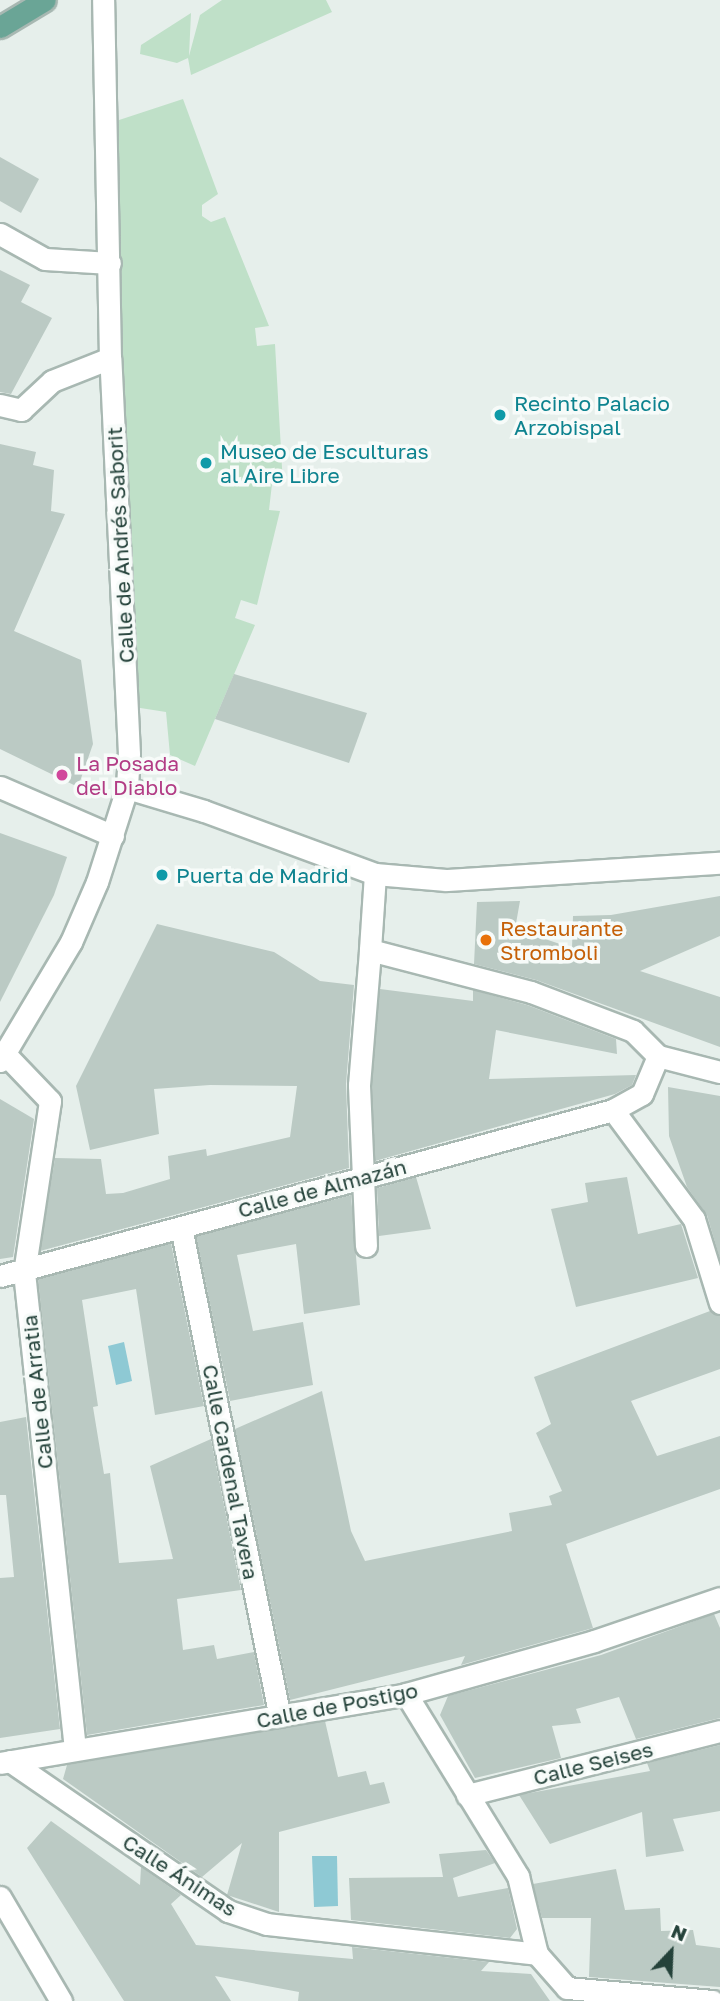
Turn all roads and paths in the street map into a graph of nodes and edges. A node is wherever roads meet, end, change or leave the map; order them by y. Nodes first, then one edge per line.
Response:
1 (45, 0) edge
2 (103, 0) edge
3 (0, 27) edge
4 (0, 234) edge
5 (110, 264) junction
6 (110, 358) junction
7 (0, 405) edge
8 (0, 787) edge
9 (127, 788) junction
10 (113, 836) junction
11 (720, 863) edge
12 (375, 874) junction
13 (370, 950) junction
14 (658, 1056) junction
15 (2, 1058) edge
16 (720, 1072) edge
17 (613, 1110) junction
18 (362, 1177) junction
19 (181, 1227) junction
20 (366, 1246) dead end
21 (24, 1272) junction
22 (0, 1276) edge
23 (720, 1303) edge
24 (720, 1599) edge
25 (405, 1694) junction
26 (281, 1716) junction
27 (720, 1731) edge
28 (75, 1748) junction
29 (5, 1762) edge
30 (467, 1796) junction
31 (0, 1897) edge
32 (537, 1954) junction
33 (571, 1994) edge
34 (61, 2001) edge
35 (712, 2001) edge

1 - 3 main road
2 - 5 street, Calle de Andrés Saborit
4 - 5 street
5 - 6 street, Calle de Andrés Saborit
6 - 7 street
6 - 9 street, Calle de Andrés Saborit
8 - 10 street
9 - 10 street, Calle de Andrés Saborit
9 - 12 street
10 - 15 street, Calle de Andrés Saborit
11 - 12 street
12 - 13 street
13 - 14 street
13 - 18 street
14 - 16 street
14 - 17 street, Calle de Almazán
15 - 21 street, Calle de Arratia
17 - 18 street, Calle de Almazán
17 - 23 street
18 - 19 street, Calle de Almazán
18 - 20 street
19 - 21 street, Calle de Almazán
19 - 26 street, Calle Cardenal Tavera
21 - 22 street, Calle de Almazán
21 - 28 street, Calle de Arratia
24 - 25 street, Calle de Postigo
25 - 26 street, Calle de Postigo
25 - 30 street
26 - 28 street, Calle de Postigo
27 - 30 street, Calle Seises
28 - 29 street, Calle de Postigo
29 - 32 street, Calle Ánimas
30 - 32 street
31 - 34 street
32 - 33 street
33 - 35 street

